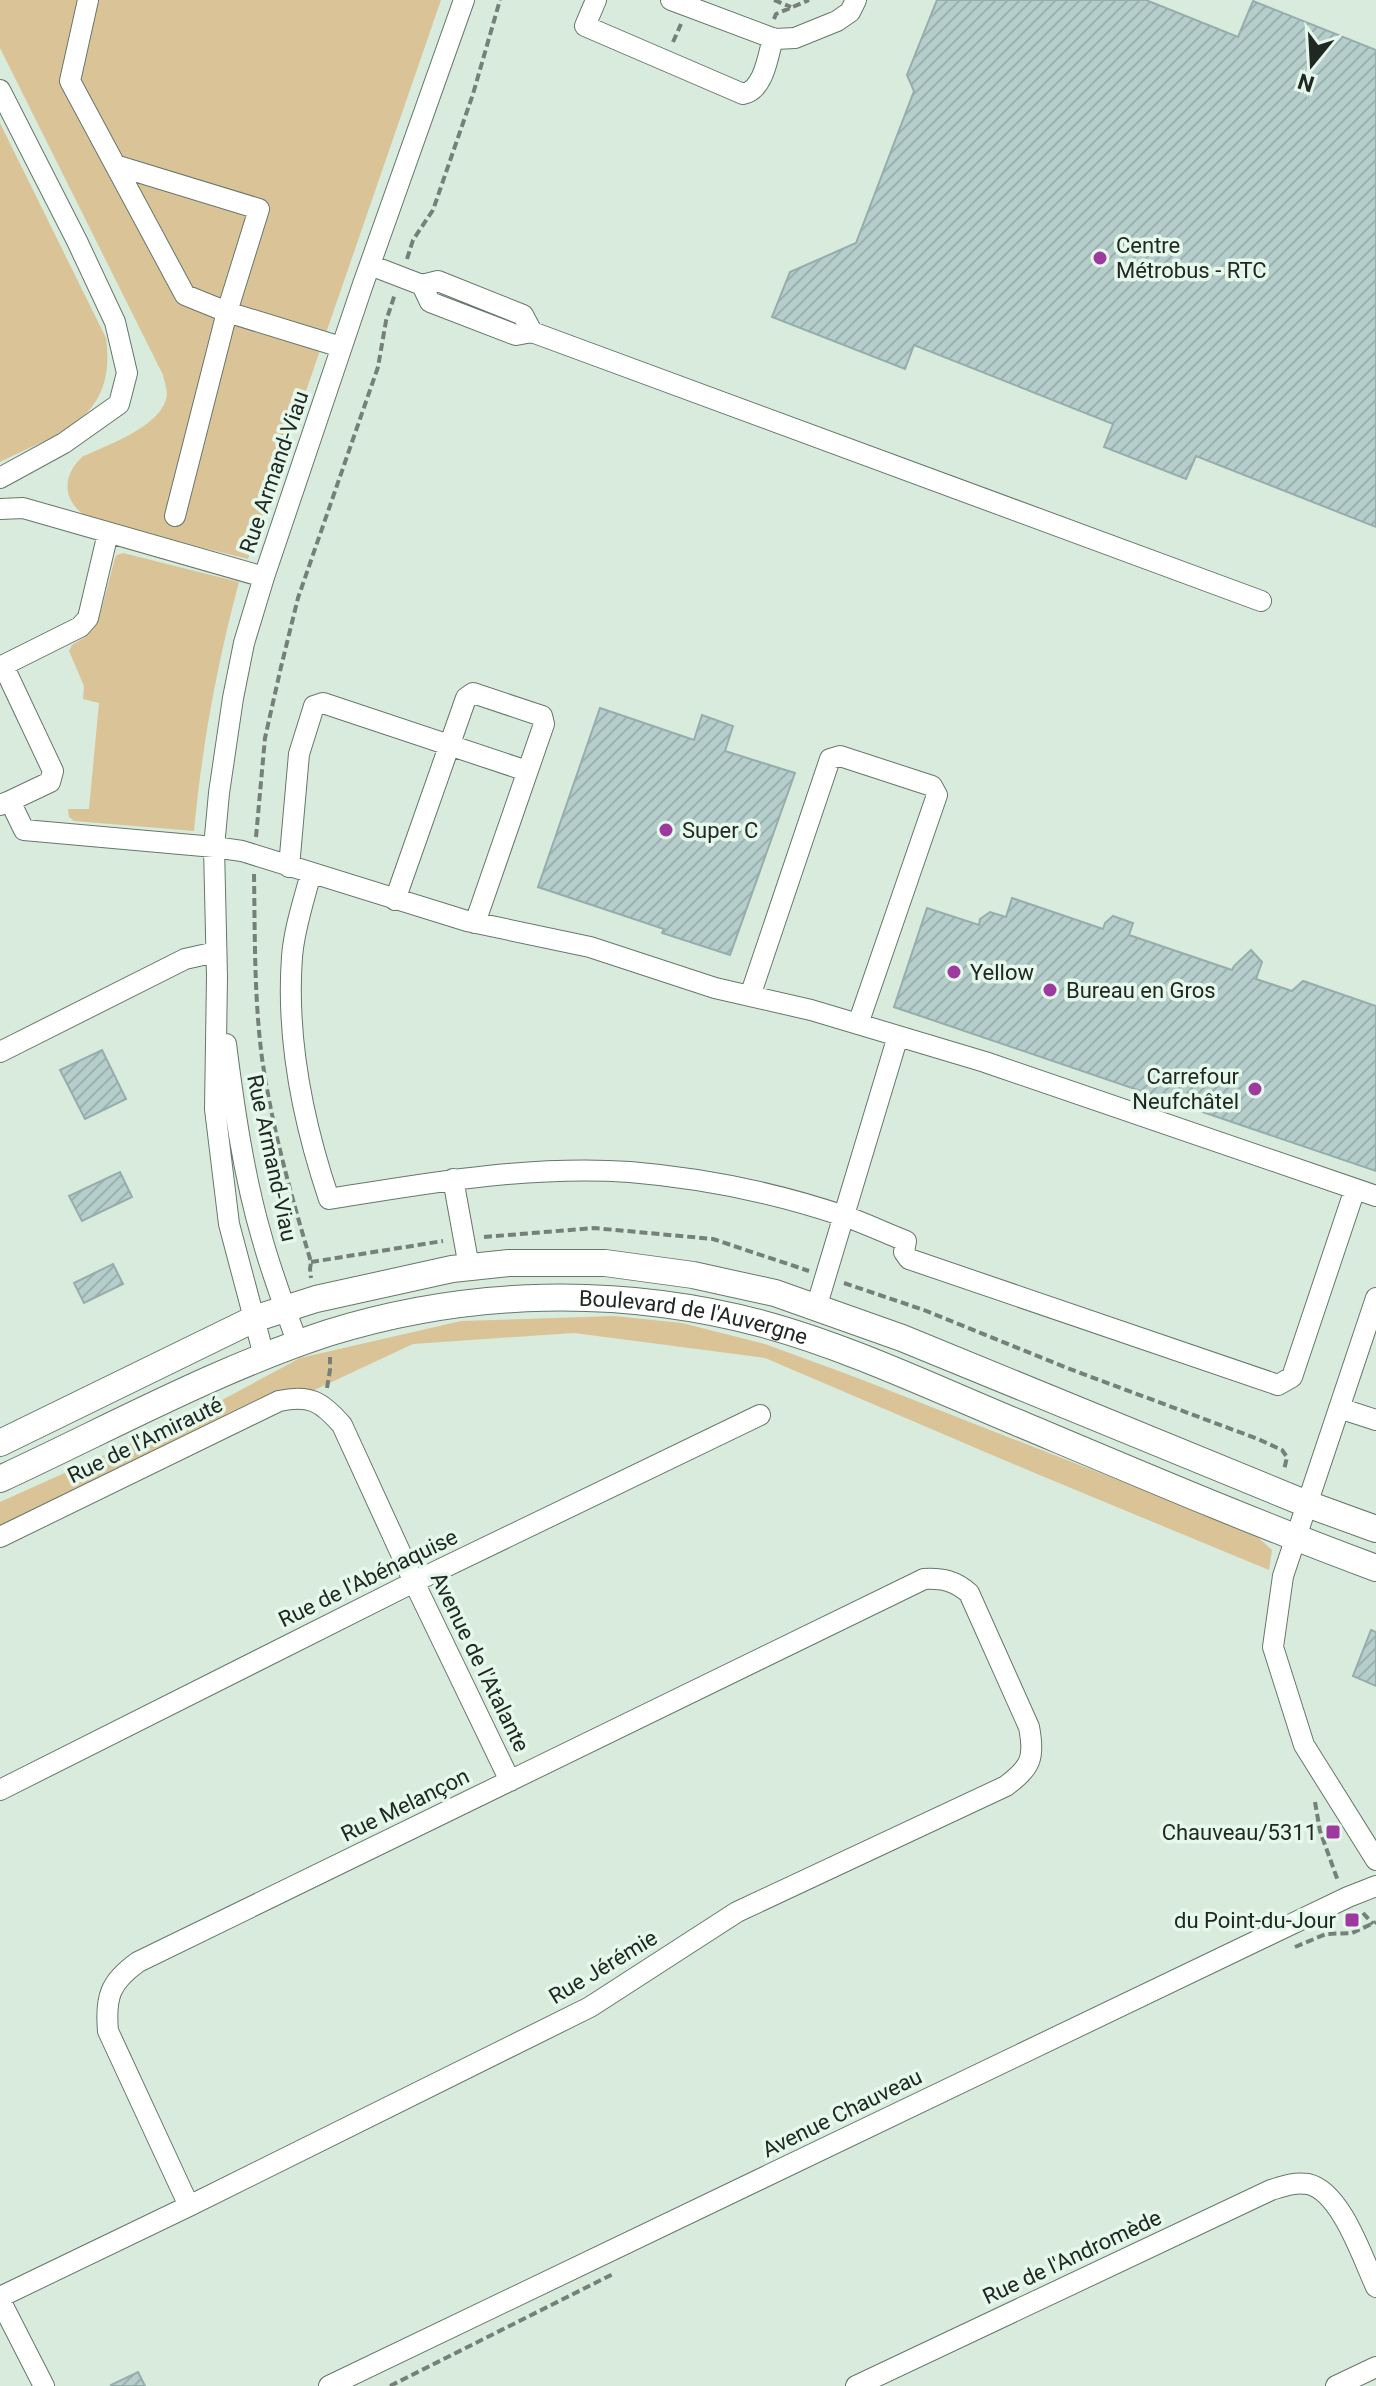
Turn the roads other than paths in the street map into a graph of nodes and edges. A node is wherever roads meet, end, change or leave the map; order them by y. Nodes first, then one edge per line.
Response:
1 (88, 0) edge
2 (464, 0) edge
3 (596, 0) edge
4 (671, 0) edge
5 (856, 0) edge
6 (773, 31) junction
7 (0, 90) edge
8 (115, 165) junction
9 (370, 265) junction
10 (227, 312) junction
11 (341, 347) junction
12 (0, 478) edge
13 (0, 509) edge
14 (175, 516) dead end
15 (108, 533) junction
16 (264, 577) junction
17 (1261, 601) dead end
18 (1, 666) edge
19 (449, 745) junction
20 (527, 771) junction
21 (5, 803) edge
22 (214, 847) junction
23 (289, 867) junction
24 (311, 873) junction
25 (395, 900) junction
26 (475, 923) junction
27 (216, 952) junction
28 (217, 977) junction
29 (750, 996) junction
30 (858, 1024) junction
31 (898, 1036) junction
32 (0, 1052) edge
33 (453, 1179) junction
34 (1355, 1189) junction
35 (1376, 1196) edge
36 (844, 1216) junction
37 (469, 1267) junction
38 (1376, 1298) edge
39 (285, 1308) junction
40 (816, 1308) junction
41 (254, 1319) junction
42 (298, 1344) junction
43 (264, 1356) junction
44 (317, 1403) joint
45 (1339, 1408) junction
46 (760, 1415) dead end
47 (1376, 1420) edge
48 (0, 1443) edge
49 (0, 1479) edge
50 (1307, 1504) junction
51 (1376, 1529) edge
52 (0, 1537) edge
53 (1296, 1539) junction
54 (1376, 1568) edge
55 (941, 1578) joint
56 (414, 1582) junction
57 (510, 1781) junction
58 (0, 1790) edge
59 (1376, 1860) edge
60 (1376, 1886) edge
61 (189, 2206) junction
62 (1376, 2287) edge
63 (0, 2298) edge
64 (1376, 2367) edge
65 (44, 2386) edge
66 (329, 2386) edge
67 (856, 2386) edge
68 (1336, 2386) edge

1 - 8 street
2 - 9 street, Rue Armand-Viau
3 - 6 street
4 - 6 street
5 - 6 street
7 - 12 street
8 - 10 street
8 - 10 street
9 - 11 street, Rue Armand-Viau
9 - 17 street
10 - 11 street
10 - 14 street
11 - 16 street, Rue Armand-Viau
13 - 15 street
15 - 16 street
15 - 18 street
16 - 22 street, Rue Armand-Viau
18 - 21 street
19 - 20 street
19 - 20 street
19 - 23 street
19 - 25 street
20 - 26 street
21 - 22 street
22 - 23 street
22 - 27 street, Rue Armand-Viau
23 - 24 street
24 - 25 street
24 - 33 street
25 - 26 street
26 - 29 street
27 - 28 street, Rue Armand-Viau
27 - 32 street
28 - 39 street, Rue Armand-Viau
28 - 41 street, Rue Armand-Viau
29 - 30 street
29 - 30 street
30 - 31 street
31 - 34 street
31 - 36 street
33 - 36 street
33 - 37 street
34 - 35 street
34 - 36 street
36 - 40 street
37 - 39 main road, Boulevard de l'Auvergne
37 - 40 main road, Boulevard de l'Auvergne
38 - 45 street
39 - 41 main road, Boulevard de l'Auvergne
39 - 42 street, Rue Armand-Viau
40 - 50 main road, Boulevard de l'Auvergne
41 - 43 street, Rue Armand-Viau
41 - 48 main road, Boulevard de l'Auvergne
42 - 43 main road, Boulevard de l'Auvergne
42 - 53 main road, Boulevard de l'Auvergne
43 - 49 main road, Boulevard de l'Auvergne
44 - 52 street, Rue de l'Amirauté
44 - 56 street, Avenue de l'Atalante
45 - 47 street
45 - 50 street
46 - 56 street, Rue de l'Abénaquise
50 - 51 main road, Boulevard de l'Auvergne
50 - 53 street
53 - 54 main road, Boulevard de l'Auvergne
53 - 59 street
55 - 57 street, Rue Melançon
55 - 61 street, Rue Jérémie
56 - 57 street, Avenue de l'Atalante
56 - 58 street, Rue de l'Abénaquise
57 - 61 street, Rue Melançon
60 - 66 street, Avenue Chauveau
61 - 63 street, Rue Jérémie
62 - 67 street, Rue de l'Andromède
63 - 65 street
64 - 68 street

